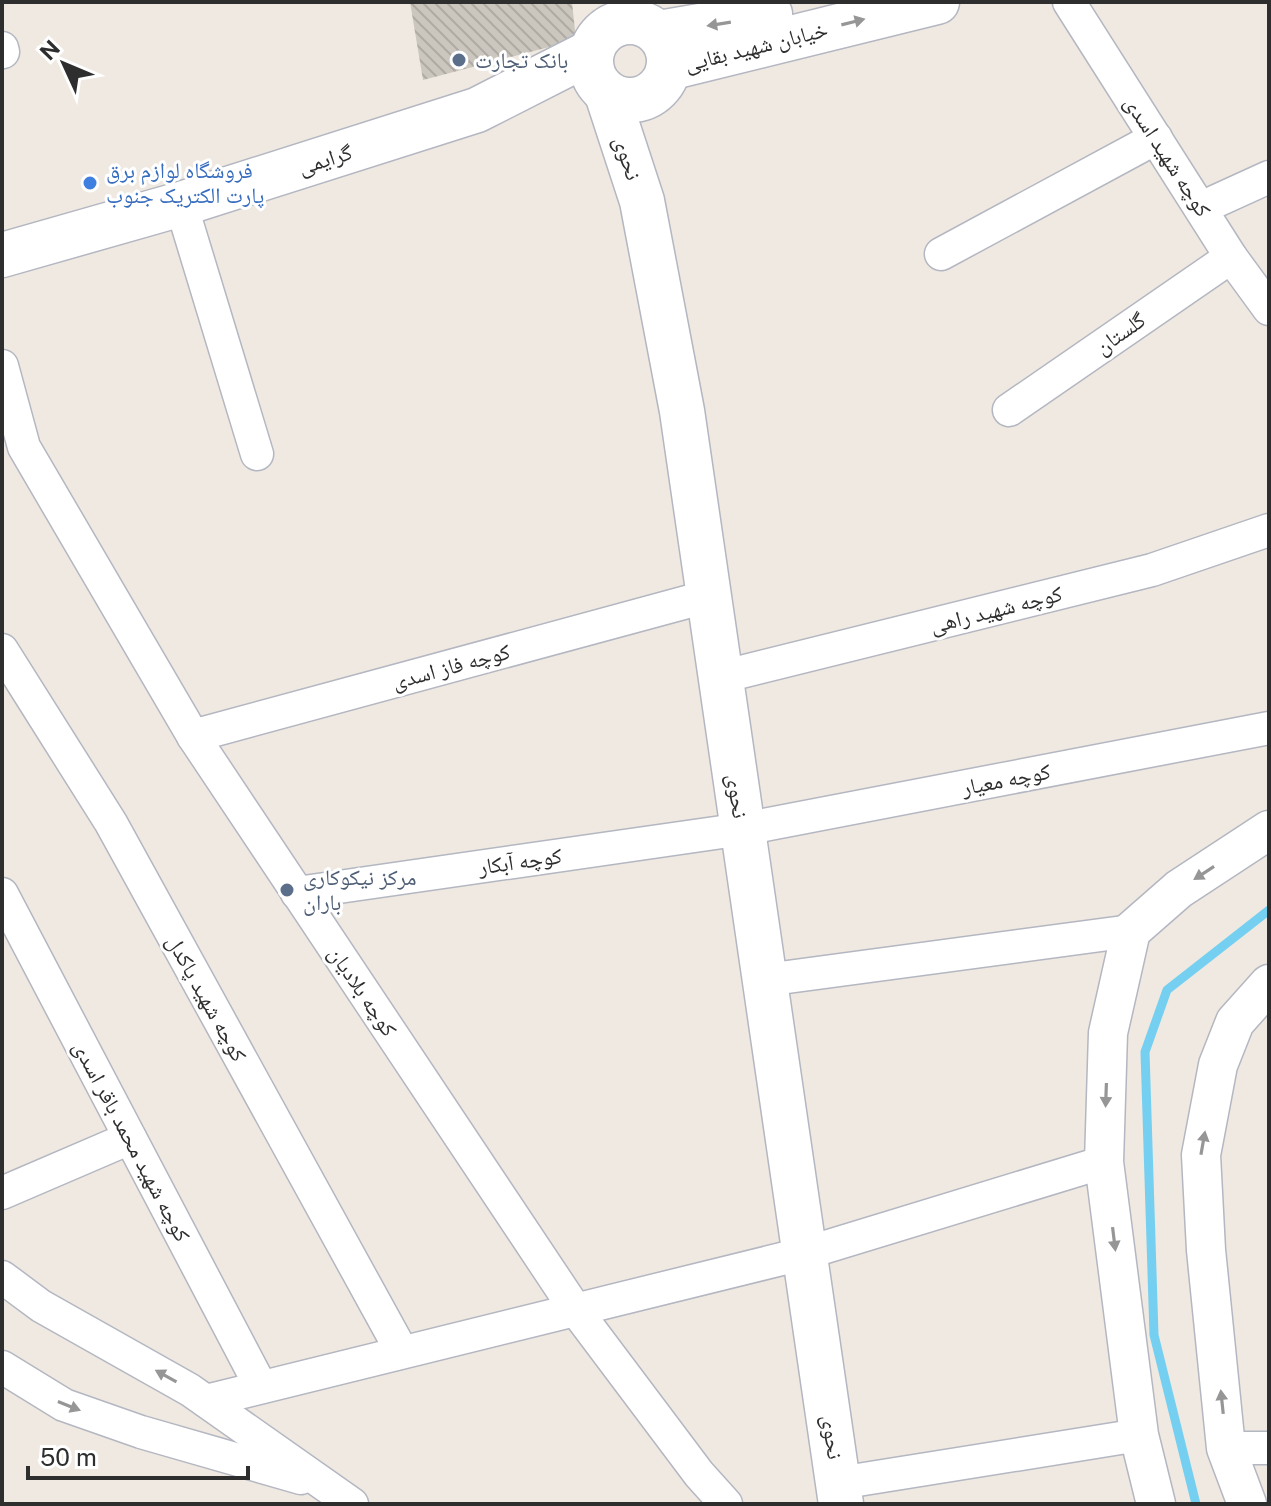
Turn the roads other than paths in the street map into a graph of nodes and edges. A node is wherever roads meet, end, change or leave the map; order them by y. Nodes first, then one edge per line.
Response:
1 (823, 2) edge
2 (937, 2) edge
3 (1069, 2) edge
4 (628, 56) edge
5 (1156, 138) junction
6 (1269, 177) edge
7 (181, 204) junction
8 (1201, 208) junction
9 (941, 254) dead end
10 (2, 255) edge
11 (1231, 257) junction
12 (1269, 309) edge
13 (2, 366) edge
14 (1009, 410) dead end
15 (257, 454) dead end
16 (1269, 530) edge
17 (709, 596) junction
18 (2, 650) edge
19 (721, 677) junction
20 (1269, 728) edge
21 (193, 736) junction
22 (743, 829) junction
23 (1269, 830) edge
24 (297, 893) junction
25 (2, 894) edge
26 (1131, 931) junction
27 (765, 980) junction
28 (1269, 984) edge
29 (130, 1138) junction
30 (1104, 1162) junction
31 (2, 1193) edge
32 (806, 1253) junction
33 (2, 1277) edge
34 (575, 1309) junction
35 (402, 1352) junction
36 (2, 1367) edge
37 (261, 1387) junction
38 (206, 1401) junction
39 (1139, 1435) junction
40 (1226, 1448) junction
41 (1269, 1448) edge
42 (840, 1493) edge
43 (349, 1502) edge
44 (726, 1504) edge
45 (1156, 1504) edge
46 (1247, 1504) edge

1 -> 4 main road, خیابان شهید بقایی
4 -> 2 main road, خیابان شهید بقایی
3 - 5 street, کوچه شهید اسدی
4 - 7 main road, گرایمی
4 - 17 main road, نحوی
5 - 8 street, کوچه شهید اسدی
5 - 9 street
6 - 8 street
7 - 10 main road, گرایمی
7 - 15 street
8 - 11 street, کوچه شهید اسدی
11 - 12 street, کوچه شهید اسدی
11 - 14 street, گلستان
13 - 21 street, کوچه بلادیان
16 - 19 street, کوچه شهید راهی
17 - 19 main road, نحوی
17 - 21 street, کوچه فاز اسدی
18 - 35 street, کوچه شهید پاکدل
19 - 22 main road, نحوی
20 - 22 street, کوچه معیار
21 - 24 street, کوچه بلادیان
22 - 24 street, کوچه آبکار
22 - 27 main road, نحوی
23 -> 26 street
24 - 34 street, کوچه بلادیان
25 - 29 street, کوچه شهید محمد باقر اسدی
26 - 27 street
26 -> 30 street
27 - 32 main road, نحوی
40 -> 28 street
29 - 31 street
29 - 37 street, کوچه شهید محمد باقر اسدی
30 - 32 street
30 -> 39 street
32 - 34 street
32 - 42 main road, نحوی
38 -> 33 street
34 - 35 street
34 - 44 street, کوچه بلادیان
35 - 37 street
36 -> 43 street
37 - 38 street
38 - 43 street
39 - 42 street
39 - 45 street
40 - 41 street
40 - 46 street

